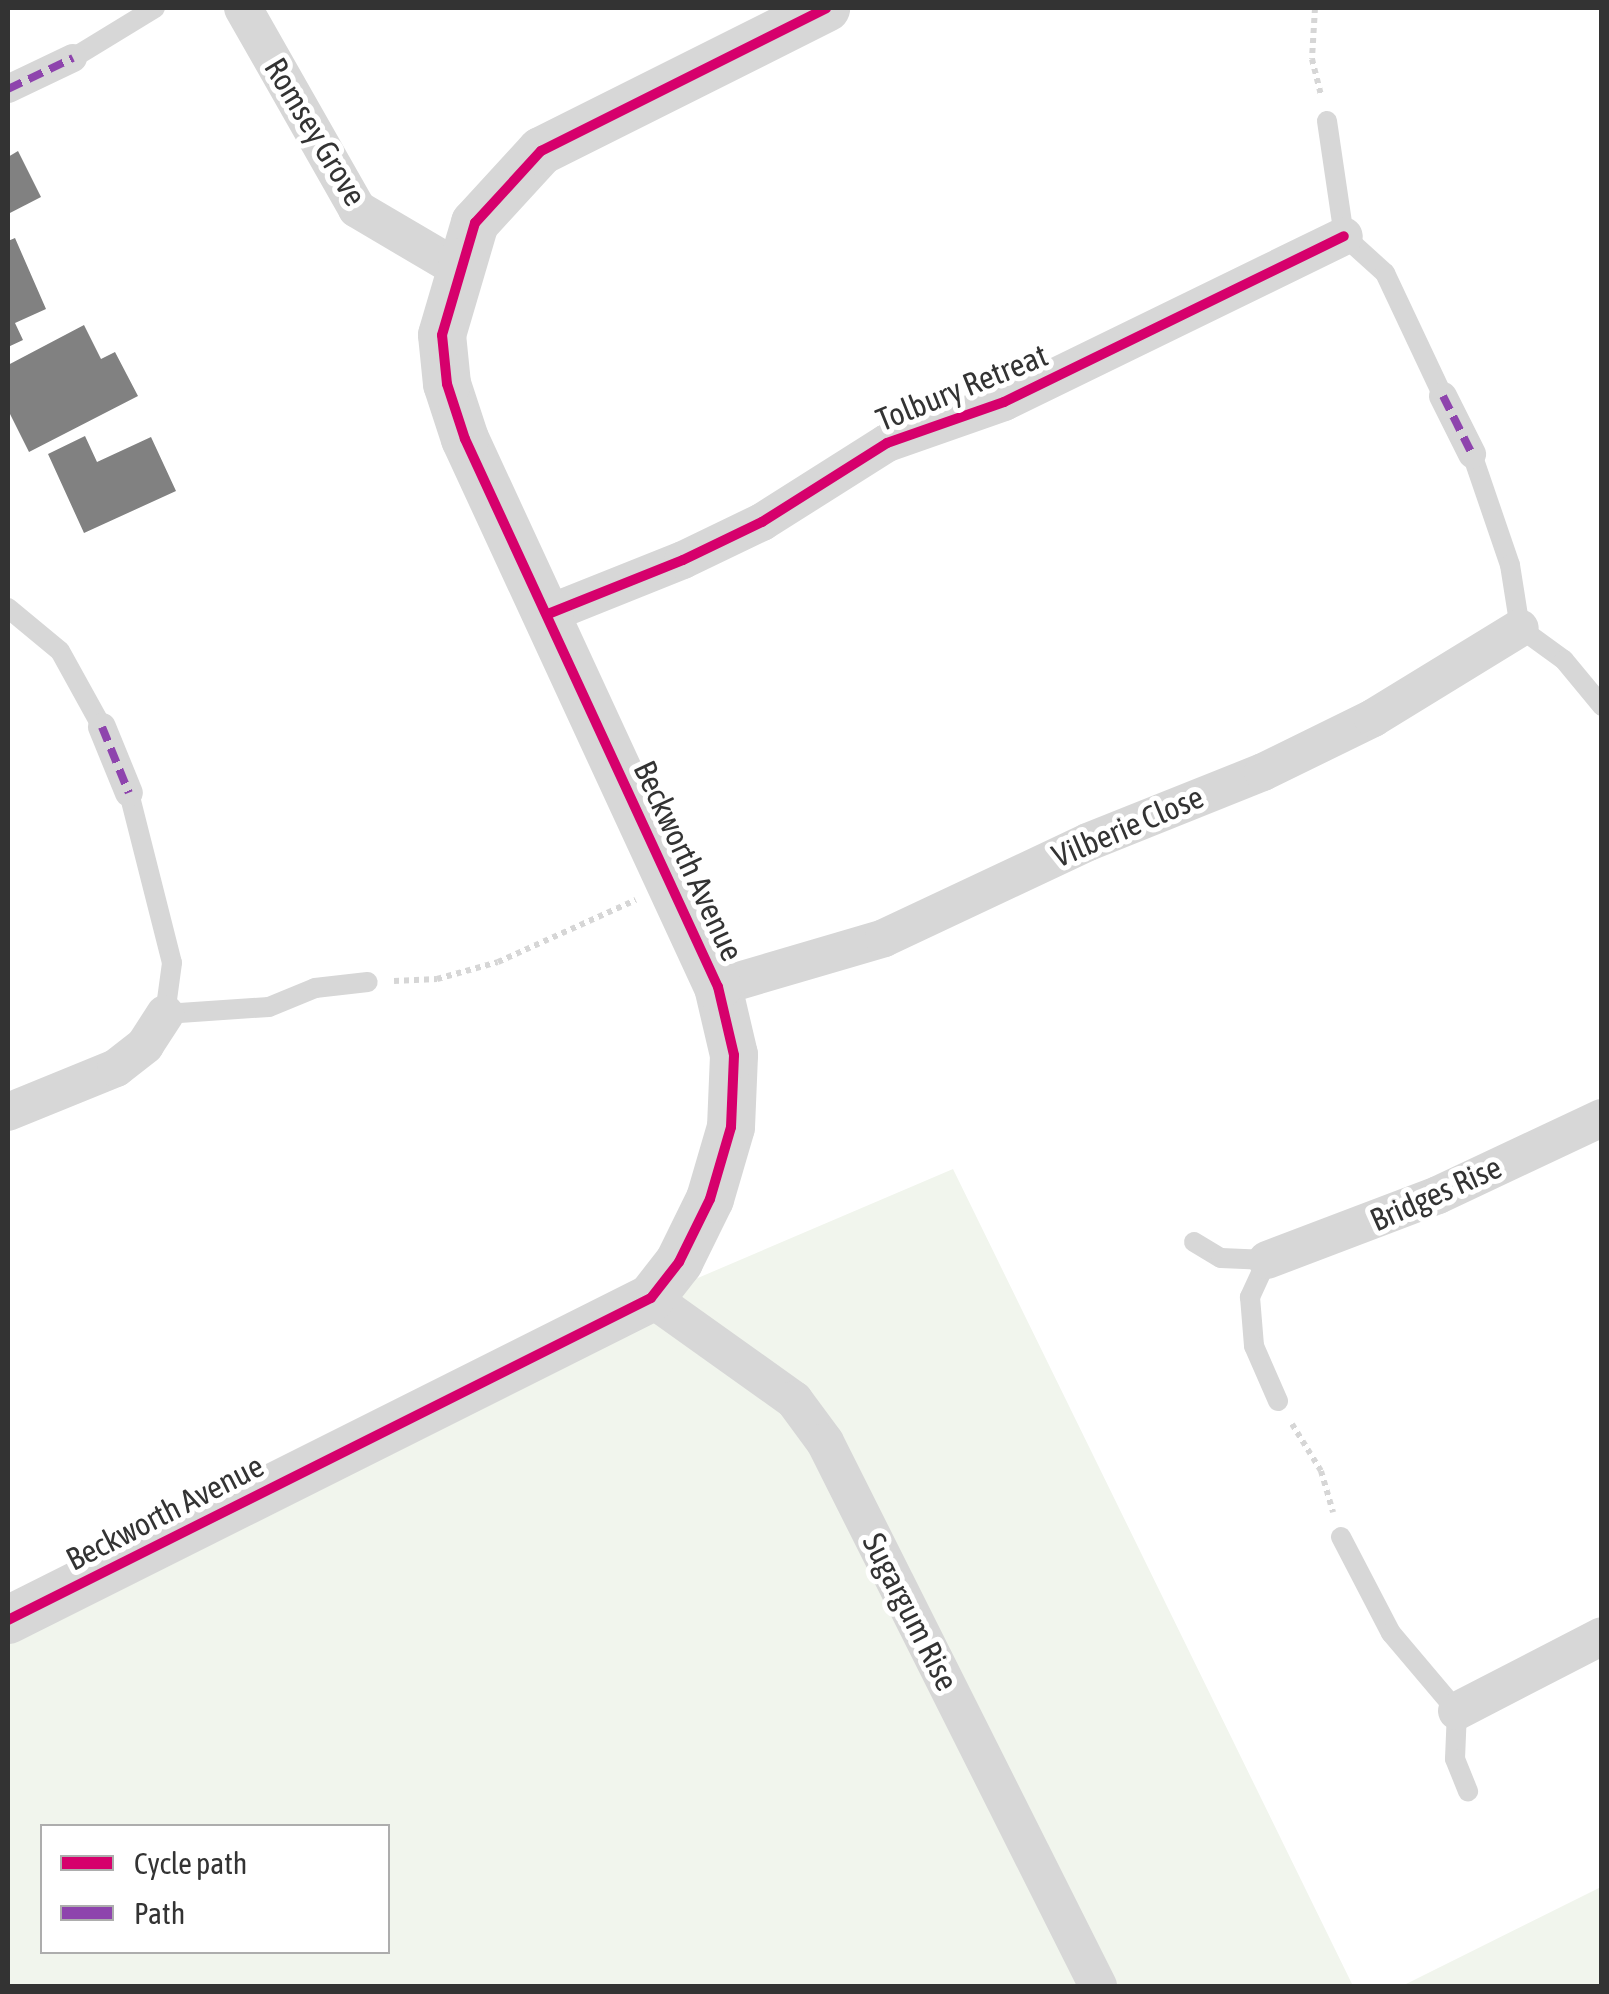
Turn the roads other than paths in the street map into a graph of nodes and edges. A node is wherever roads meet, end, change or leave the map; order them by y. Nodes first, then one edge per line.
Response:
1 (155, 8) edge
2 (243, 8) edge
3 (796, 14) edge
4 (73, 58) joint
5 (8, 89) edge
6 (1327, 122) road end
7 (1344, 236) junction
8 (457, 268) junction
9 (1443, 396) joint
10 (1472, 454) joint
11 (8, 608) edge
12 (548, 614) junction
13 (1520, 628) junction
14 (1602, 706) edge
15 (102, 726) joint
16 (129, 793) joint
17 (368, 982) road end
18 (718, 987) junction
19 (164, 1014) junction
20 (8, 1112) edge
21 (1602, 1118) edge
22 (1194, 1242) dead end
23 (1266, 1260) junction
24 (651, 1298) junction
25 (1278, 1400) road end
26 (1341, 1537) road end
27 (8, 1620) edge
28 (1602, 1636) edge
29 (1458, 1711) junction
30 (1468, 1791) dead end
31 (1098, 1986) edge

1 - 4 lane
2 - 8 street, Romsey Grove
3 - 8 street, Beckworth Avenue
4 - 5 street
6 - 7 lane
7 - 9 lane
7 - 12 street, Tolbury Retreat
8 - 12 street, Beckworth Avenue
9 - 10 street
10 - 13 lane
11 - 15 lane
12 - 18 street, Beckworth Avenue
13 - 14 lane
13 - 18 street, Vilberie Close
15 - 16 street
16 - 19 lane
17 - 19 lane
18 - 24 street, Beckworth Avenue
19 - 20 street
21 - 23 street, Bridges Rise
22 - 23 lane, Bridges Rise
23 - 25 lane
24 - 27 street, Beckworth Avenue
24 - 31 street, Sugargum Rise
26 - 29 lane
28 - 29 street
29 - 30 lane

